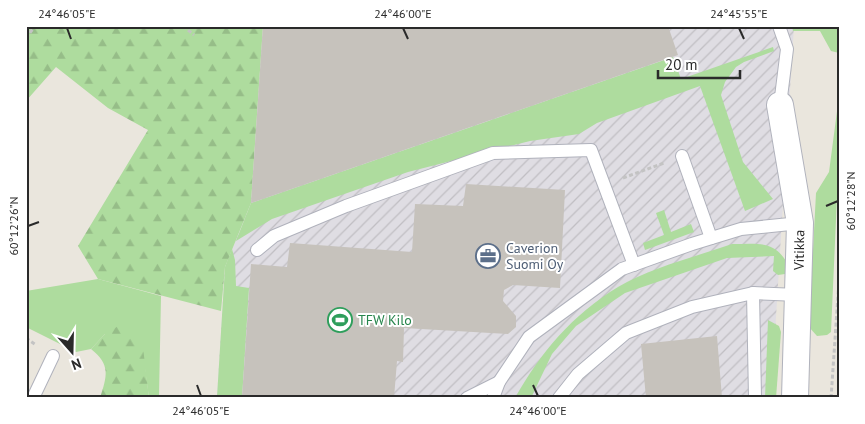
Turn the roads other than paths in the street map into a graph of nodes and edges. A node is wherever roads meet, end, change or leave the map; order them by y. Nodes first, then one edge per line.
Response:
1 (779, 26) edge
2 (780, 105) joint
3 (682, 156) road end
4 (800, 223) junction
5 (710, 238) junction
6 (258, 250) dead end
7 (634, 265) junction
8 (753, 293) junction
9 (798, 296) junction
10 (53, 356) dead end
11 (499, 382) junction
12 (33, 398) edge
13 (468, 398) edge
14 (493, 398) edge
15 (559, 398) edge
16 (755, 398) edge
17 (795, 398) edge

1 - 2 lane
2 - 4 street, Vitikka
3 - 5 lane
4 - 5 lane
4 - 9 street, Vitikka
5 - 7 lane
6 - 7 lane
7 - 11 lane
8 - 9 lane
8 - 15 lane
8 - 16 lane
9 - 17 street, Vitikka
10 - 12 lane
11 - 13 lane
11 - 14 lane

